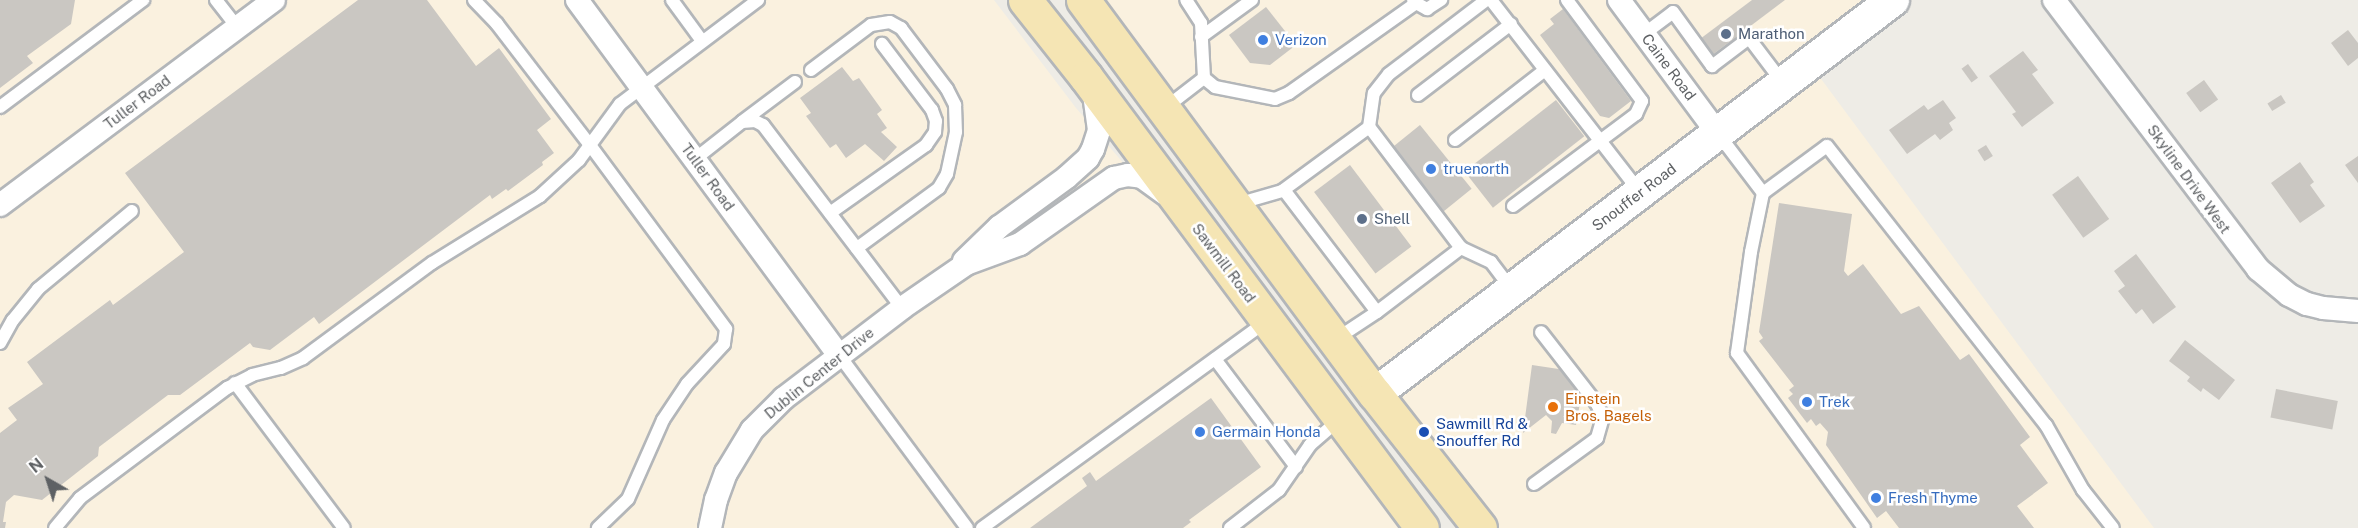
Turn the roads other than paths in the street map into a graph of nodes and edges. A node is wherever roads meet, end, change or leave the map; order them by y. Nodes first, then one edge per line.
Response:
1 (143, 0) edge
2 (216, 0) edge
3 (274, 0) edge
4 (474, 0) edge
5 (577, 0) edge
6 (672, 0) edge
7 (758, 0) edge
8 (1025, 0) edge
9 (1083, 0) edge
10 (1186, 0) edge
11 (1252, 0) edge
12 (1441, 0) edge
13 (1486, 0) edge
14 (1491, 0) edge
15 (1567, 0) edge
16 (1619, 0) edge
17 (1893, 0) edge
18 (2054, 0) edge
19 (1414, 1) edge
20 (1511, 24) junction
21 (237, 27) junction
22 (1644, 34) junction
23 (1201, 37) junction
24 (702, 41) junction
25 (882, 44) dead end
26 (811, 70) dead end
27 (1545, 70) junction
28 (1086, 77) junction
29 (1204, 78) junction
30 (795, 82) dead end
31 (1784, 84) junction
32 (642, 87) junction
33 (1418, 95) dead end
34 (0, 107) edge
35 (1164, 108) junction
36 (739, 124) junction
37 (1369, 127) junction
38 (936, 128) junction
39 (956, 132) junction
40 (1719, 134) junction
41 (1455, 140) dead end
42 (1600, 141) junction
43 (590, 145) junction
44 (695, 159) junction
45 (1284, 190) junction
46 (1640, 193) junction
47 (1763, 193) junction
48 (1235, 204) junction
49 (0, 205) edge
50 (1513, 206) dead end
51 (132, 211) dead end
52 (830, 213) junction
53 (1194, 222) junction
54 (857, 248) junction
55 (1461, 248) junction
56 (947, 276) junction
57 (1234, 276) junction
58 (1512, 290) junction
59 (902, 308) junction
60 (2357, 311) edge
61 (1377, 312) junction
62 (1268, 321) junction
63 (3, 325) edge
64 (1541, 332) dead end
65 (1335, 340) junction
66 (0, 343) edge
67 (839, 355) junction
68 (1215, 359) junction
69 (235, 383) junction
70 (1375, 394) junction
71 (1340, 419) junction
72 (1296, 467) junction
73 (1534, 484) dead end
74 (55, 528) edge
75 (344, 528) edge
76 (598, 528) edge
77 (710, 528) edge
78 (967, 528) edge
79 (982, 528) edge
80 (1230, 528) edge
81 (1422, 528) edge
82 (1480, 528) edge
83 (1864, 528) edge
84 (2113, 528) edge

1 - 34 lane
2 - 21 lane
3 - 21 street, Tuller Road
4 - 43 lane
5 - 32 street, Tuller Road
6 - 24 lane
7 - 24 lane
8 - 28 main road, Sawmill Road
9 - 35 main road
10 - 23 lane
11 - 23 lane
12 - 19 lane
13 - 37 lane
14 - 20 lane
15 - 42 lane
16 - 22 street, Caine Road
17 - 31 main road, Snouffer Road
18 - 60 street, Skyline Drive West
19 - 29 lane
20 - 27 lane
20 - 33 lane
21 - 49 street, Tuller Road
22 - 31 lane
22 - 40 street, Caine Road
23 - 29 lane
24 - 32 lane
25 - 38 lane
26 - 39 lane
27 - 41 lane
27 - 42 lane
28 - 53 main road, Sawmill Road
28 - 56 street, Dublin Center Drive
29 - 35 lane
30 - 36 lane
31 - 40 main road, Snouffer Road
32 - 43 lane
32 - 44 street, Tuller Road
35 - 48 main road
36 - 44 lane
36 - 52 lane
37 - 45 lane
37 - 55 lane
38 - 39 lane
38 - 52 lane
39 - 54 lane
40 - 46 main road, Snouffer Road
40 - 47 lane
42 - 46 lane
42 - 50 lane
43 - 69 lane
43 - 76 lane
44 - 67 street, Tuller Road
45 - 48 lane
45 - 61 lane
46 - 58 main road, Snouffer Road
47 - 83 lane
47 - 84 lane
48 - 65 main road
51 - 63 lane
52 - 54 lane
53 - 56 street, Dublin Center Drive
53 - 57 main road, Sawmill Road
54 - 59 lane
55 - 58 lane
55 - 61 lane
56 - 59 street, Dublin Center Drive
57 - 62 main road, Sawmill Road
57 - 70 main road
58 - 70 main road, Snouffer Road
59 - 67 street, Dublin Center Drive
61 - 65 lane
62 - 68 lane
62 - 71 main road, Sawmill Road
63 - 66 lane
64 - 73 lane
65 - 70 main road
67 - 77 street, Dublin Center Drive
67 - 78 lane
68 - 72 lane
68 - 79 lane
69 - 74 lane
69 - 75 lane
70 - 82 main road
71 - 72 lane
71 - 81 main road, Sawmill Road
72 - 80 lane

